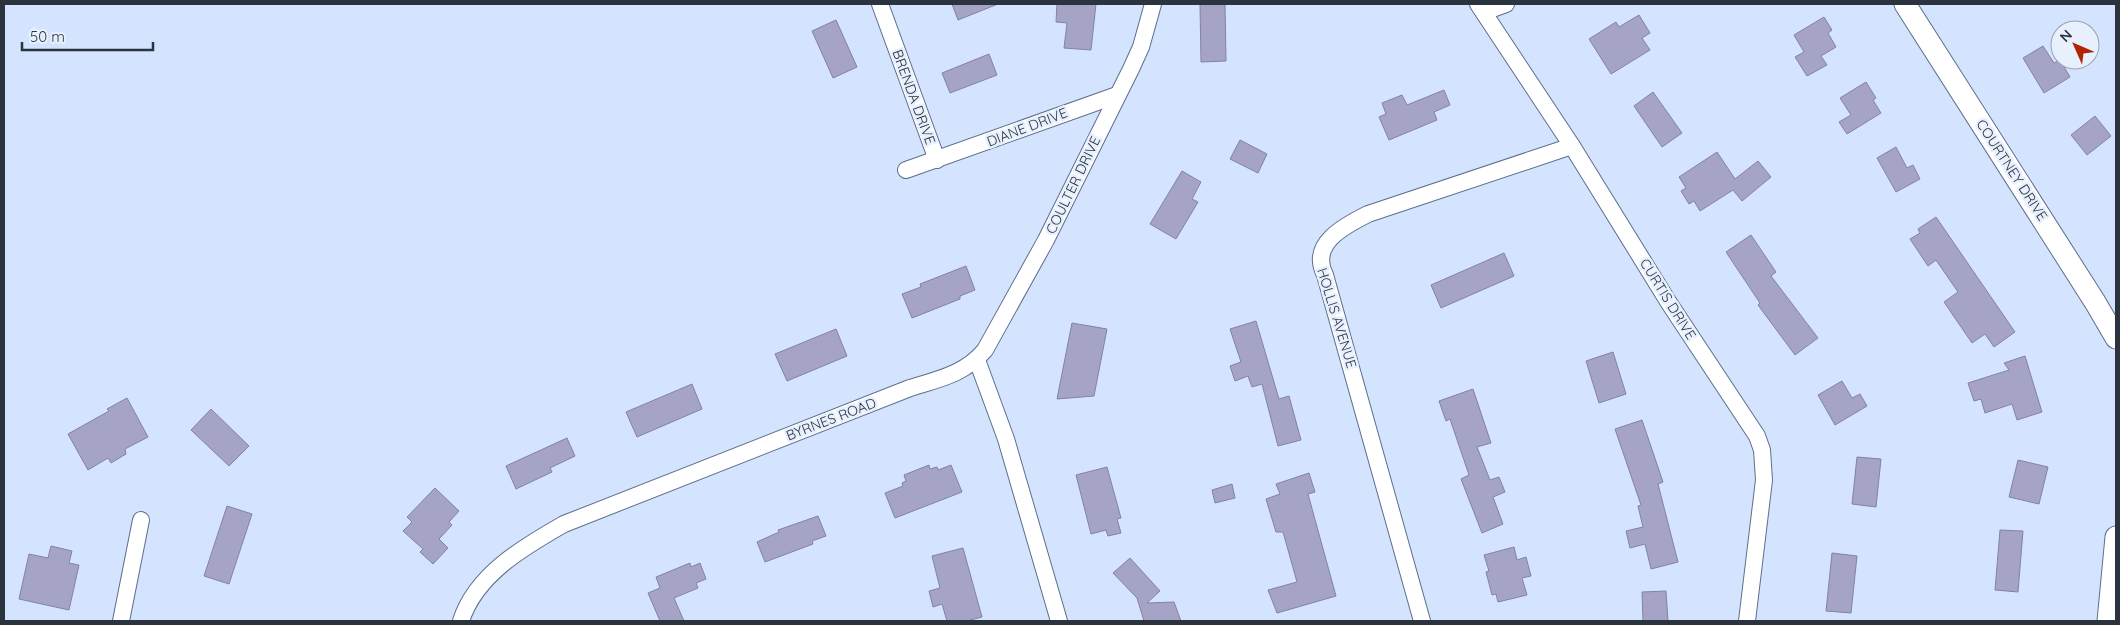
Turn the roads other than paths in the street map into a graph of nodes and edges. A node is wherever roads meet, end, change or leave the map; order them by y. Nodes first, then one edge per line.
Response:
1 (880, 4) edge
2 (1153, 4) edge
3 (1506, 4) edge
4 (1905, 4) edge
5 (1481, 8) edge
6 (1117, 95) junction
7 (1572, 146) junction
8 (937, 160) junction
9 (906, 170) dead end
10 (2116, 338) edge
11 (977, 360) junction
12 (141, 520) dead end
13 (2116, 537) edge
14 (121, 621) edge
15 (461, 621) edge
16 (1059, 621) edge
17 (1422, 621) edge
18 (1747, 621) edge
19 (2108, 621) edge

1 - 8 street, BRENDA DRIVE
2 - 6 street, COULTER DRIVE
3 - 5 street
4 - 10 street, COURTNEY DRIVE
5 - 7 street, CURTIS DRIVE
6 - 8 street, DIANE DRIVE
6 - 11 street, COULTER DRIVE
7 - 17 street, HOLLIS AVENUE
7 - 18 street, CURTIS DRIVE
8 - 9 street, BRENDA DRIVE
11 - 15 street, BYRNES ROAD
11 - 16 street
12 - 14 street
13 - 19 street

